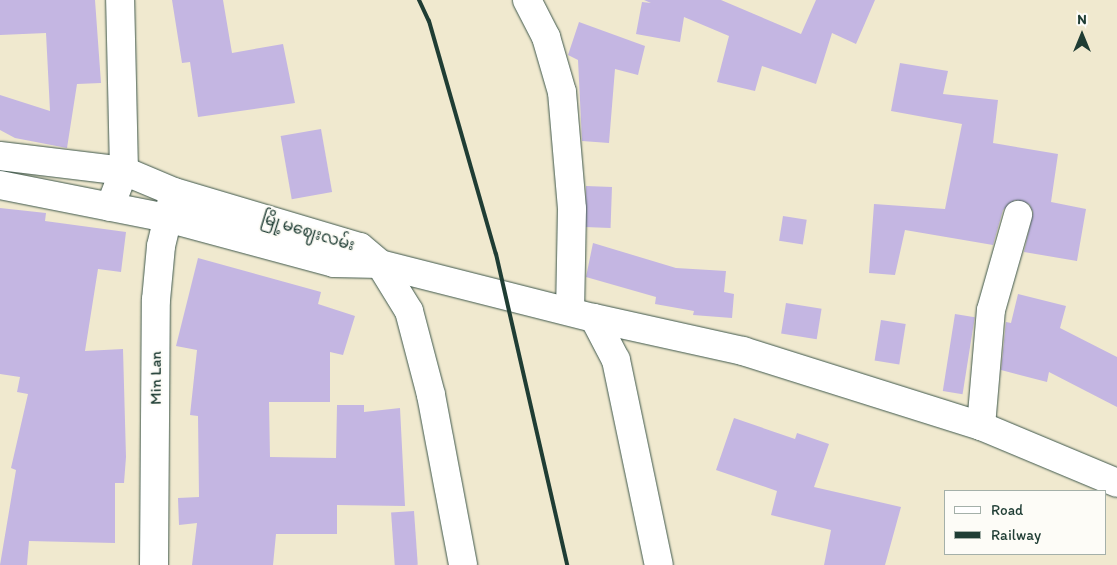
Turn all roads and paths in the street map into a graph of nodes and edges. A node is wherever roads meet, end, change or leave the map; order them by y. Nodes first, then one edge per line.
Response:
1 (120, 0) edge
2 (527, 0) edge
3 (0, 156) edge
4 (124, 171) junction
5 (0, 185) edge
6 (174, 192) junction
7 (110, 207) junction
8 (1018, 215) dead end
9 (167, 218) junction
10 (380, 264) junction
11 (582, 314) junction
12 (981, 426) junction
13 (1117, 483) edge
14 (154, 565) edge
15 (463, 565) edge
16 (659, 565) edge

1 - 4 street
2 - 11 street
3 - 4 street, မြို့မဈေးလမ်း
4 - 6 street, မြို့မဈေးလမ်း
4 - 7 street
5 - 7 street, မြို့မဈေးလမ်း
6 - 9 street, Min Lan
6 - 10 street, မြို့မဈေးလမ်း
7 - 9 street, မြို့မဈေးလမ်း
8 - 12 street
9 - 10 street, မြို့မဈေးလမ်း
9 - 14 street, Min Lan
10 - 11 street
10 - 15 street
11 - 12 street
11 - 16 street
12 - 13 street

